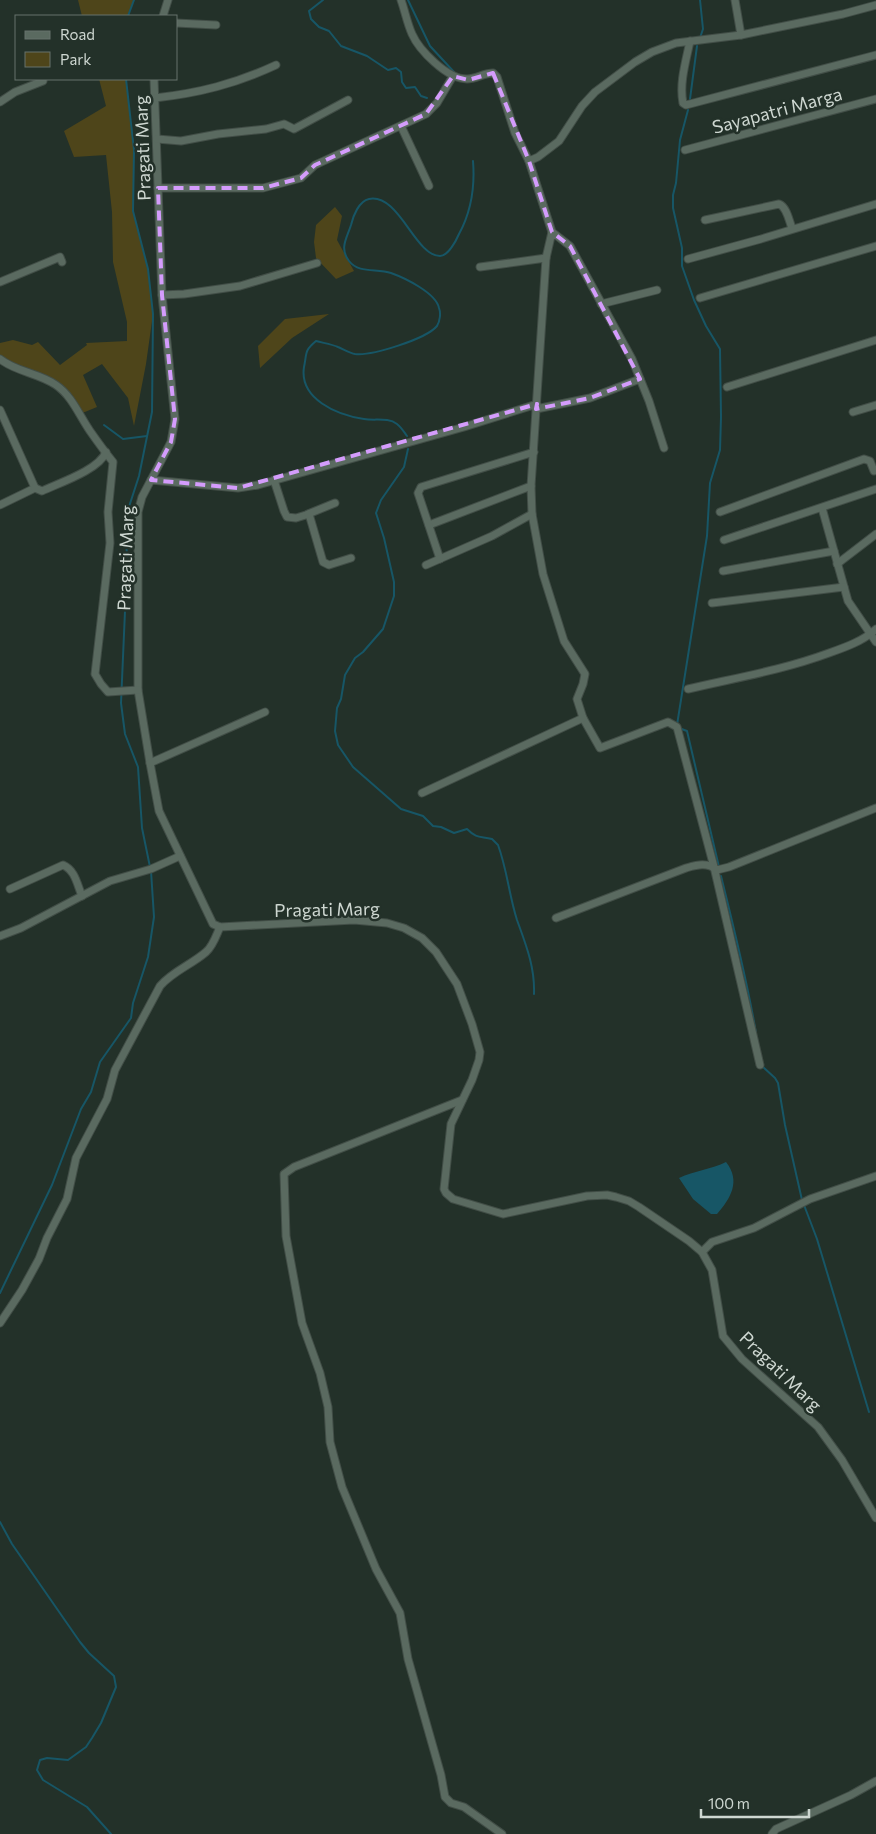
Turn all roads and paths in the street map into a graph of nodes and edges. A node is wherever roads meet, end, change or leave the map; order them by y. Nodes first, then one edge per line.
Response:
1 (168, 0) edge
2 (401, 0) edge
3 (734, 0) edge
4 (876, 5) edge
5 (163, 15) edge
6 (178, 23) edge
7 (216, 25) dead end
8 (741, 35) junction
9 (690, 41) junction
10 (876, 55) edge
11 (276, 65) dead end
12 (452, 76) junction
13 (43, 80) dead end
14 (154, 80) edge
15 (155, 98) junction
16 (876, 99) edge
17 (348, 100) dead end
18 (0, 102) edge
19 (401, 126) junction
20 (156, 140) junction
21 (685, 150) dead end
22 (529, 161) junction
23 (429, 186) dead end
24 (158, 188) junction
25 (876, 204) edge
26 (705, 220) dead end
27 (792, 228) junction
28 (552, 232) junction
29 (876, 246) edge
30 (546, 258) junction
31 (688, 259) dead end
32 (62, 262) dead end
33 (317, 263) dead end
34 (480, 267) dead end
35 (0, 282) edge
36 (658, 290) dead end
37 (162, 295) junction
38 (700, 298) dead end
39 (602, 304) junction
40 (876, 340) edge
41 (0, 359) edge
42 (640, 379) junction
43 (727, 387) dead end
44 (876, 405) edge
45 (537, 406) junction
46 (0, 410) edge
47 (853, 412) dead end
48 (664, 448) dead end
49 (106, 452) junction
50 (534, 452) junction
51 (875, 472) edge
52 (151, 480) junction
53 (274, 480) junction
54 (531, 486) junction
55 (35, 488) junction
56 (876, 489) edge
57 (335, 503) dead end
58 (0, 505) edge
59 (822, 508) junction
60 (720, 512) dead end
61 (308, 514) junction
62 (532, 514) junction
63 (429, 526) junction
64 (876, 534) edge
65 (724, 540) dead end
66 (834, 551) junction
67 (351, 558) dead end
68 (440, 559) junction
69 (837, 564) junction
70 (426, 565) dead end
71 (723, 571) dead end
72 (844, 587) junction
73 (712, 603) dead end
74 (874, 631) edge
75 (876, 642) edge
76 (688, 689) dead end
77 (138, 690) junction
78 (265, 712) dead end
79 (584, 718) junction
80 (150, 763) junction
81 (422, 793) dead end
82 (876, 808) edge
83 (180, 856) junction
84 (714, 867) junction
85 (10, 889) dead end
86 (82, 896) junction
87 (556, 918) dead end
88 (220, 927) junction
89 (0, 936) edge
90 (760, 1065) dead end
91 (463, 1100) junction
92 (876, 1176) edge
93 (702, 1252) junction
94 (0, 1323) edge
95 (876, 1518) edge
96 (876, 1781) edge
97 (502, 1834) edge
98 (772, 1834) edge

1 - 5 street
2 - 12 street
3 - 8 street
4 - 8 street
6 - 7 street
8 - 9 street
9 - 10 street
9 - 22 street
11 - 15 street
12 - 19 street
12 - 22 street
13 - 18 street
14 - 15 street, Pragati Marg
15 - 20 street, Pragati Marg
16 - 21 street, Sayapatri Marga
17 - 20 street
19 - 23 street
19 - 24 street
20 - 24 street, Pragati Marg
22 - 28 street
24 - 37 street, Pragati Marg
25 - 27 street
26 - 27 street
27 - 31 street
28 - 30 street
28 - 39 street
29 - 38 street
30 - 34 street
30 - 45 street
32 - 35 street
33 - 37 street
36 - 39 street
37 - 52 street, Pragati Marg
39 - 42 street
40 - 43 street
41 - 49 street
42 - 45 street
42 - 48 street
44 - 47 street
45 - 50 street
45 - 53 street
46 - 55 street
49 - 55 street
49 - 77 street
50 - 54 street
50 - 63 street
51 - 60 street
52 - 53 street
52 - 77 street, Pragati Marg
53 - 61 street
54 - 62 street
54 - 63 street
55 - 58 street
56 - 59 street
57 - 61 street
59 - 65 street
59 - 66 street
61 - 67 street
62 - 68 street
62 - 79 street
63 - 68 street
64 - 69 street
66 - 69 street
66 - 71 street
68 - 70 street
69 - 72 street
72 - 73 street
72 - 74 street
74 - 75 street
74 - 76 street
77 - 80 street, Pragati Marg
78 - 80 street
79 - 81 street
79 - 84 street
80 - 83 street, Pragati Marg
82 - 84 street
83 - 86 street
83 - 88 street, Pragati Marg
84 - 87 street
84 - 90 street
85 - 86 street
86 - 89 street
88 - 91 street, Pragati Marg
88 - 94 street
91 - 93 street, Pragati Marg
91 - 97 street
92 - 93 street
93 - 95 street, Pragati Marg
96 - 98 street

